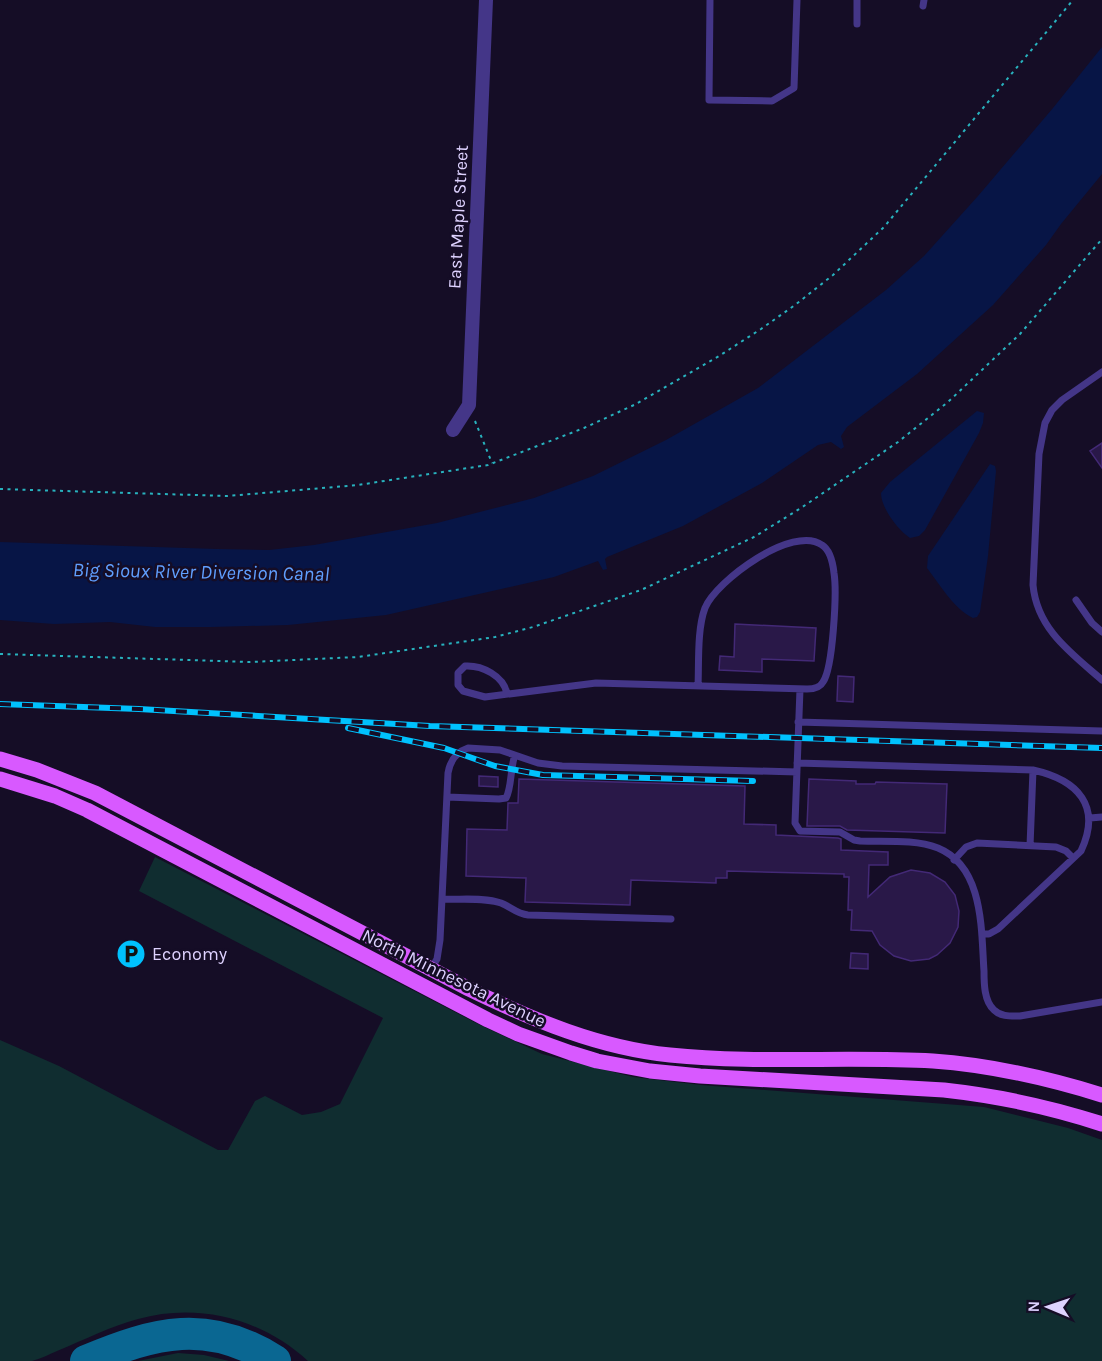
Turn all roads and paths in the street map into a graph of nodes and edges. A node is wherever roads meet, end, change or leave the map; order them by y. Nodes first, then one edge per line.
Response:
1 (486, 0) edge
2 (710, 0) edge
3 (797, 0) edge
4 (857, 0) edge
5 (1073, 0) edge
6 (857, 24) dead end
7 (1102, 239) edge
8 (1102, 372) edge
9 (469, 405) junction
10 (453, 430) dead end
11 (492, 463) junction
12 (0, 489) edge
13 (1076, 600) dead end
14 (1102, 632) edge
15 (0, 654) edge
16 (1102, 680) edge
17 (698, 686) junction
18 (800, 689) junction
19 (507, 694) junction
20 (798, 722) junction
21 (1102, 731) edge
22 (515, 754) junction
23 (0, 759) edge
24 (797, 763) junction
25 (1033, 770) junction
26 (797, 772) junction
27 (0, 779) edge
28 (447, 797) junction
29 (1102, 817) edge
30 (1090, 818) junction
31 (1030, 846) junction
32 (1073, 858) junction
33 (954, 860) junction
34 (442, 899) junction
35 (671, 920) dead end
36 (982, 934) junction
37 (431, 969) junction
38 (1102, 1002) edge
39 (1102, 1095) edge
40 (1102, 1124) edge

1 - 9 street, East Maple Street
2 - 3 lane
4 - 6 lane
5 - 11 path
7 - 15 path
8 - 16 lane
9 - 10 street
9 - 11 path
11 - 12 path
13 - 14 lane
17 - 18 lane
17 - 18 lane
17 - 19 lane
18 - 20 lane
19 - 19 lane
20 - 21 lane
20 - 24 lane
22 - 26 lane
22 - 28 lane
22 - 28 lane
23 - 37 main road, North Minnesota Avenue
24 - 25 lane
24 - 26 lane
25 - 30 lane
25 - 31 lane
26 - 33 lane
27 - 40 main road, North Minnesota Avenue
28 - 34 lane
29 - 30 lane
30 - 32 lane
31 - 32 lane
31 - 33 lane
32 - 36 lane
33 - 36 lane
34 - 35 lane
34 - 37 lane
36 - 38 lane
37 - 39 main road, North Minnesota Avenue

